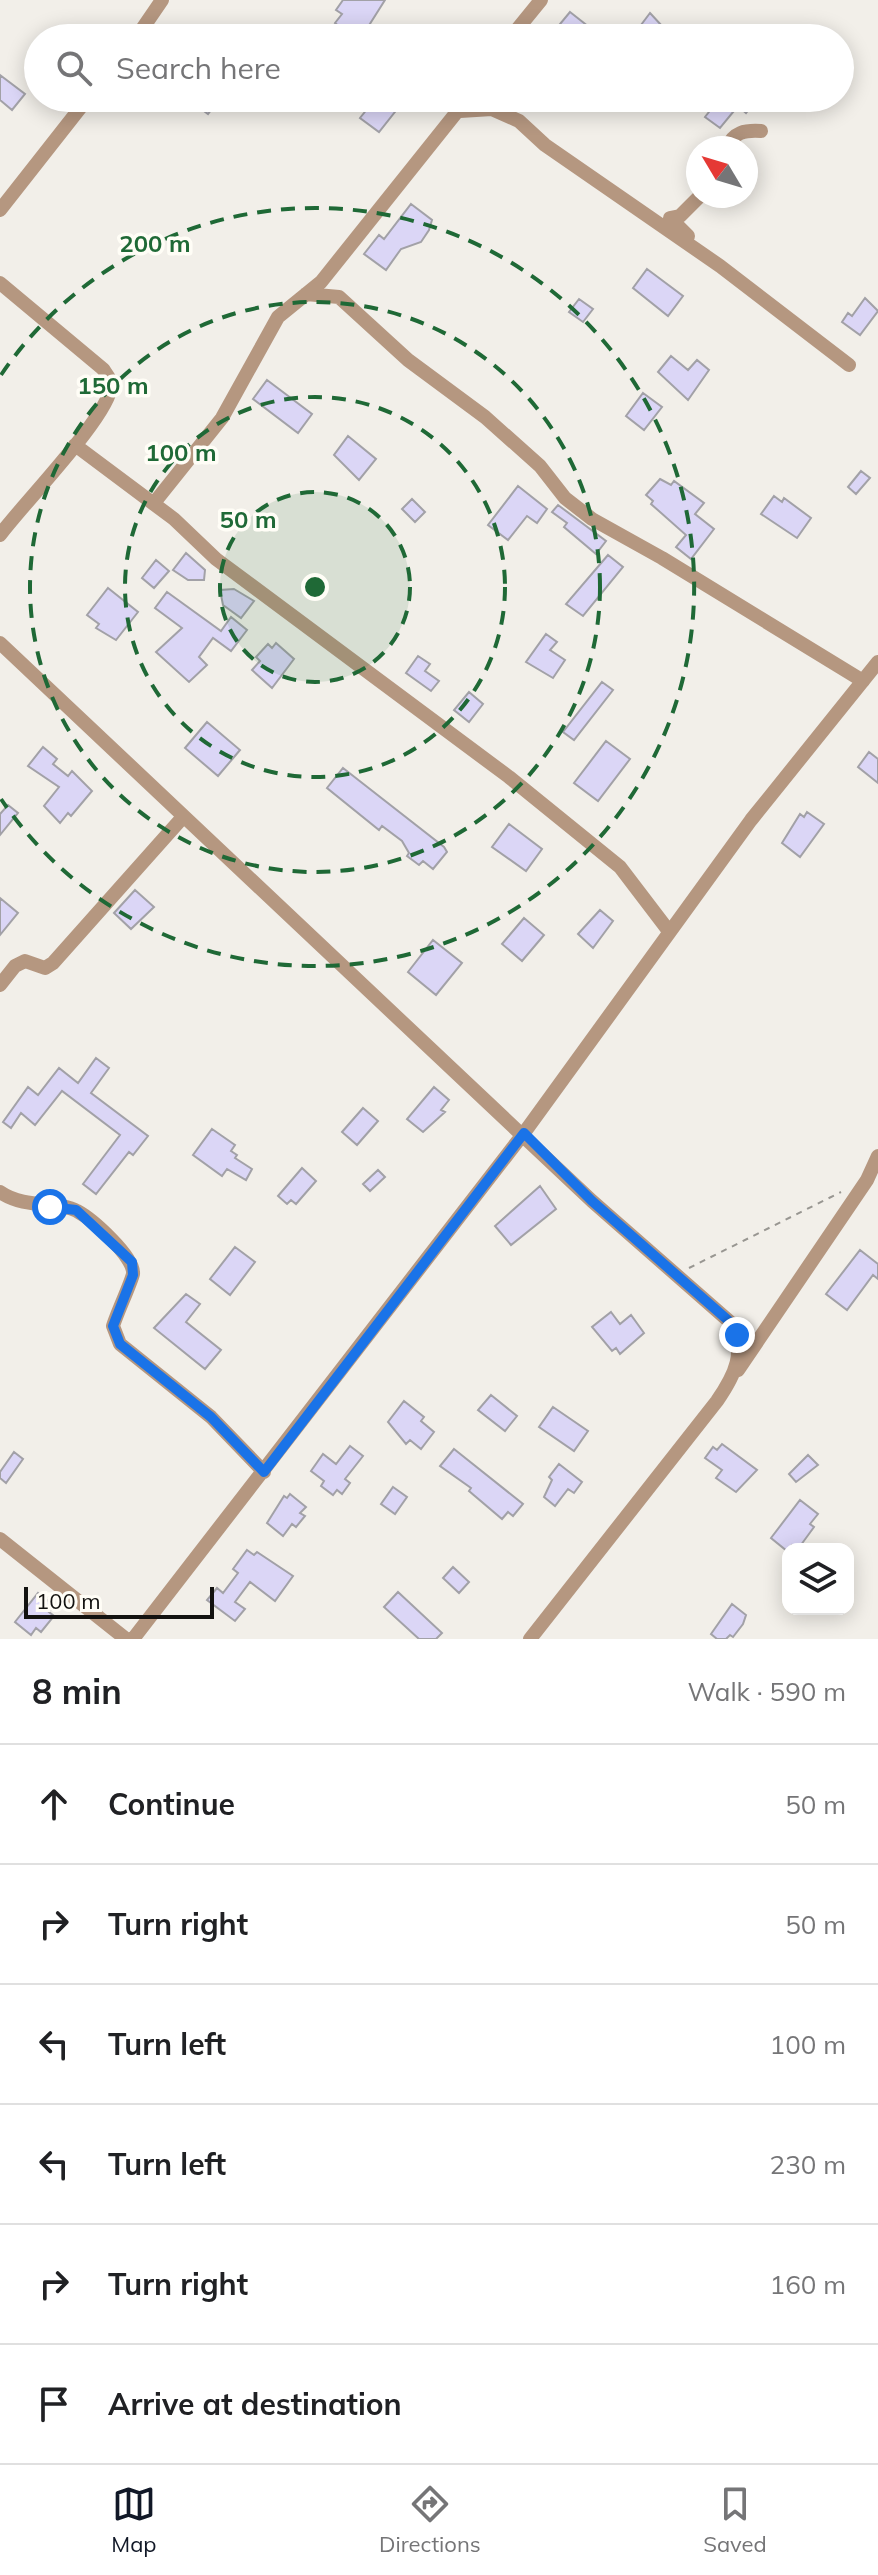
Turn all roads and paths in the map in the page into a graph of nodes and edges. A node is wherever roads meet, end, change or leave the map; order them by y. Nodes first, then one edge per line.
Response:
1 (162, 0) edge
2 (541, 0) edge
3 (146, 24) edge
4 (521, 24) edge
5 (77, 112) edge
6 (458, 112) edge
7 (499, 112) edge
8 (761, 131) dead end
9 (734, 136) edge
10 (688, 208) edge
11 (0, 210) edge
12 (720, 266) junction
13 (0, 283) edge
14 (306, 294) junction
15 (849, 365) dead end
16 (75, 445) junction
17 (154, 503) junction
18 (0, 535) edge
19 (0, 643) edge
20 (878, 662) edge
21 (863, 681) junction
22 (183, 817) junction
23 (668, 930) junction
24 (0, 985) edge
25 (524, 1133) junction
26 (878, 1156) edge
27 (867, 1180) junction
28 (0, 1192) edge
29 (677, 1274) junction
30 (734, 1377) junction
31 (264, 1472) junction
32 (0, 1539) edge
33 (126, 1639) edge
34 (133, 1639) edge
35 (530, 1639) edge

1 - 3 street
2 - 4 street
5 - 11 street
6 - 14 street
7 - 12 street
8 - 9 street
10 - 12 street
12 - 15 street
13 - 16 street
14 - 17 street
14 - 21 street
16 - 17 street
16 - 18 street
17 - 23 street
19 - 22 street
20 - 21 street
21 - 23 street
22 - 24 street
22 - 25 street
23 - 25 street
25 - 29 street
25 - 31 street
26 - 27 street
27 - 29 path
27 - 30 street
28 - 31 street
29 - 30 street
30 - 35 street
31 - 34 street
32 - 33 street

